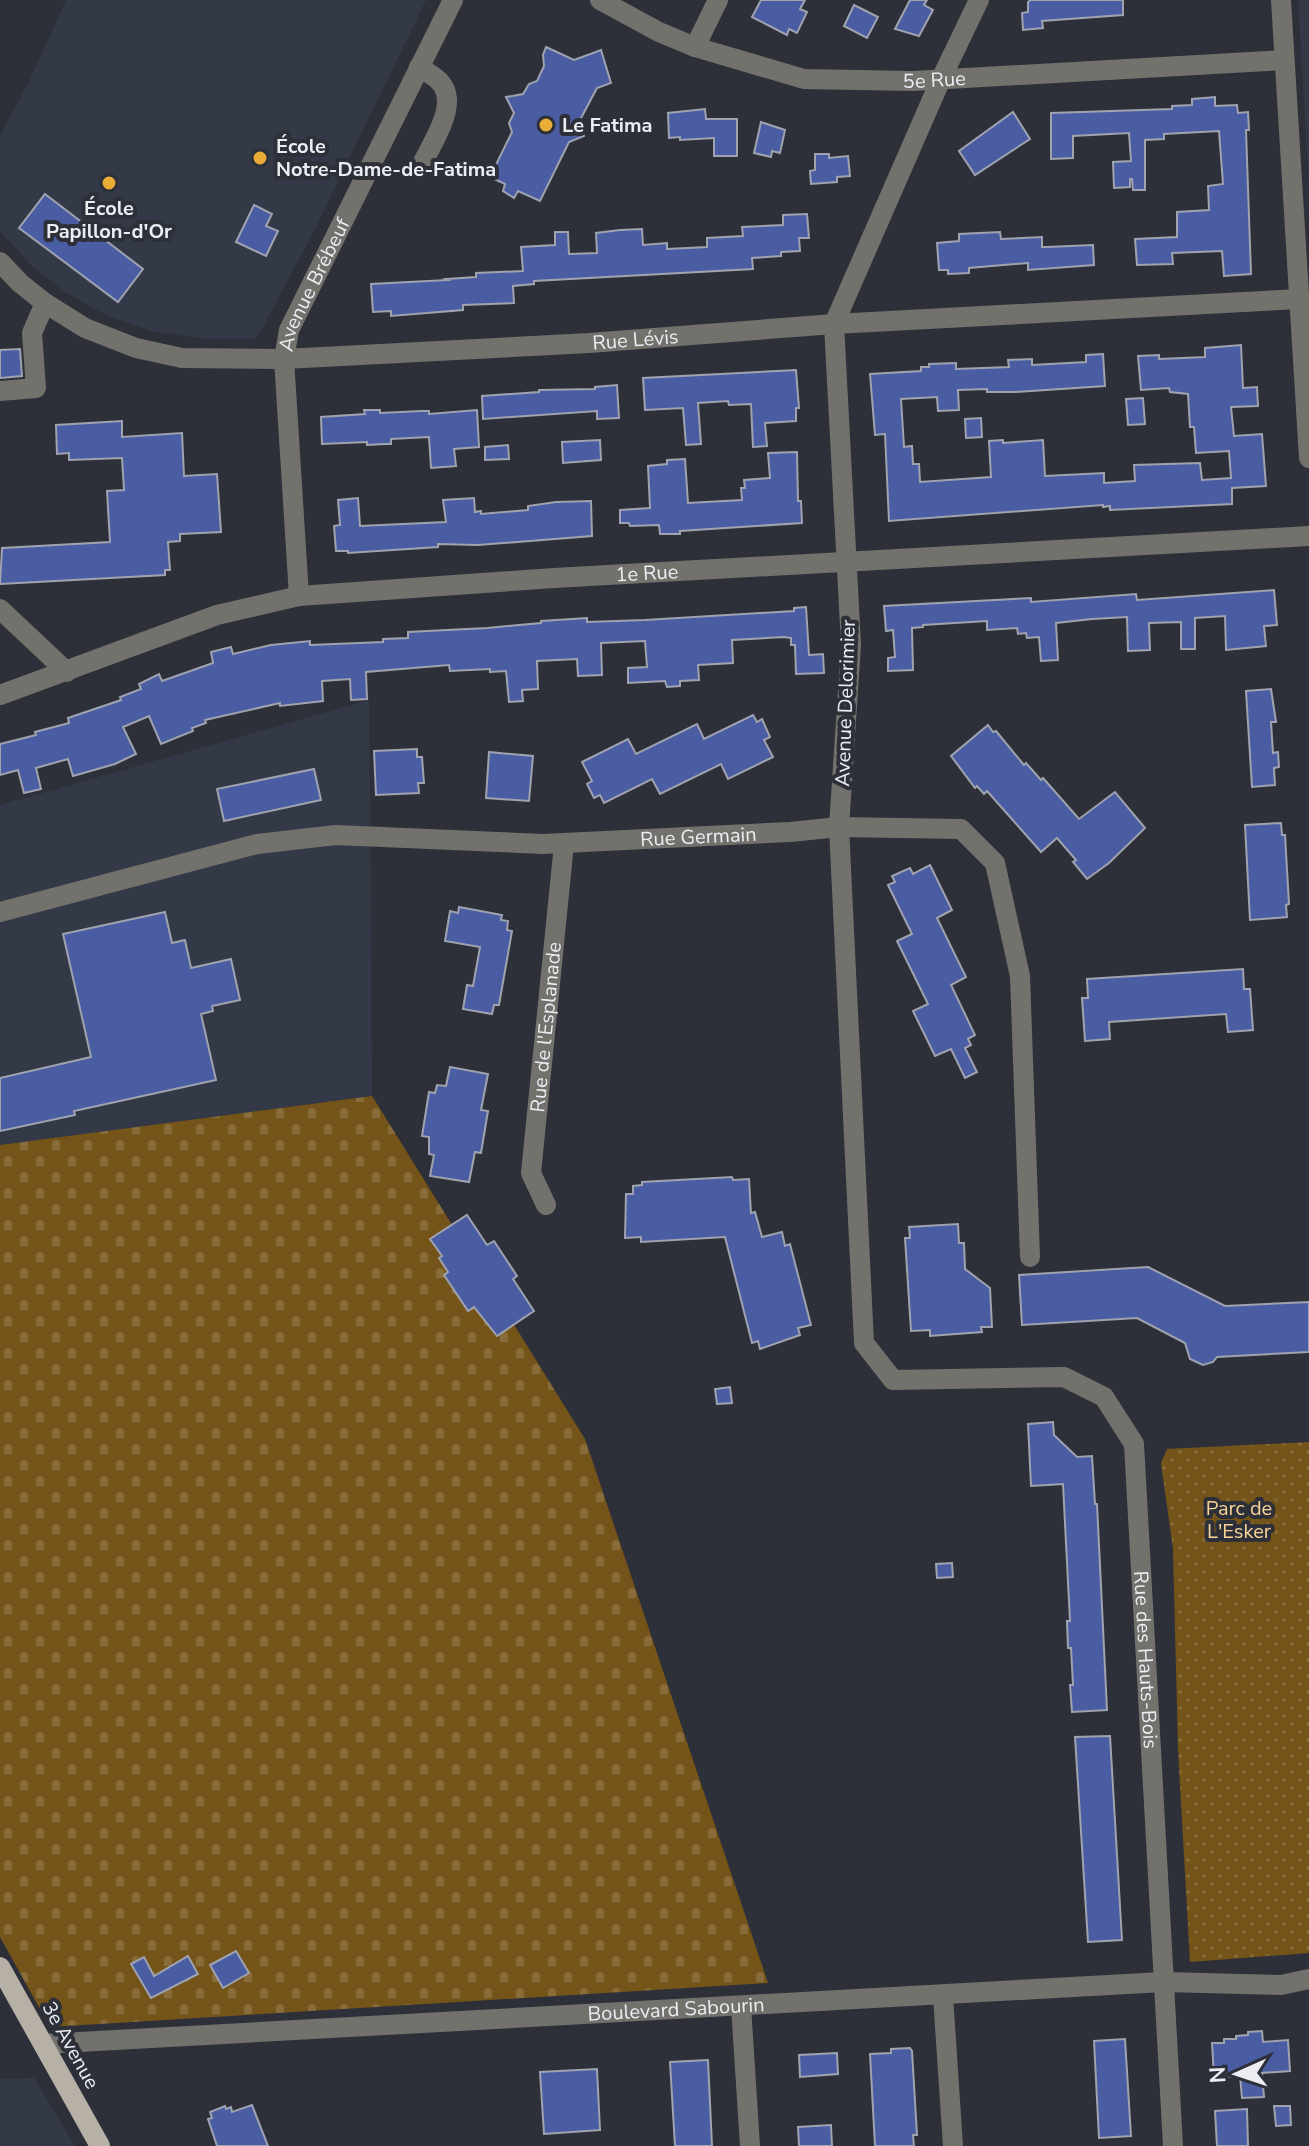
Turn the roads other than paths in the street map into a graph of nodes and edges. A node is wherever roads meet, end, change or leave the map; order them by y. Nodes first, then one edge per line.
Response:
1 (453, 0) edge
2 (600, 0) edge
3 (718, 0) edge
4 (979, 0) edge
5 (1281, 0) edge
6 (695, 47) junction
7 (1284, 60) junction
8 (419, 67) junction
9 (941, 79) junction
10 (419, 170) dead end
11 (0, 262) edge
12 (1303, 293) edge
13 (45, 303) junction
14 (834, 324) junction
15 (284, 359) junction
16 (0, 391) edge
17 (1309, 458) edge
18 (1309, 536) edge
19 (848, 563) junction
20 (299, 596) junction
21 (0, 609) edge
22 (67, 672) junction
23 (0, 695) edge
24 (839, 827) junction
25 (564, 844) junction
26 (0, 912) edge
27 (546, 1205) dead end
28 (1030, 1257) dead end
29 (893, 1380) joint
30 (0, 1967) edge
31 (1309, 1979) edge
32 (1163, 1982) junction
33 (943, 1996) junction
34 (741, 2006) junction
35 (43, 2044) junction
36 (100, 2146) edge
37 (750, 2146) edge
38 (953, 2146) edge
39 (1173, 2146) edge

1 - 8 street, Avenue Brébeuf
2 - 6 street, 5e Rue
3 - 6 street
4 - 9 street, Avenue Delorimier
5 - 7 street
6 - 9 street, 5e Rue
7 - 9 street, 5e Rue
7 - 12 street
8 - 10 street
8 - 15 street, Avenue Brébeuf
9 - 14 street, Avenue Delorimier
11 - 13 street, Rue Lévis
12 - 14 street, Rue Lévis
12 - 17 street
13 - 15 street, Rue Lévis
13 - 16 street
14 - 15 street, Rue Lévis
14 - 19 street, Avenue Delorimier
15 - 20 street, Avenue Brébeuf
18 - 19 street, 1e Rue
19 - 20 street, 1e Rue
19 - 24 street, Avenue Delorimier
20 - 22 street, 1e Rue
21 - 22 street
22 - 23 street, 1e Rue
24 - 25 street, Rue Germain
24 - 28 street, Rue Germain
24 - 29 street, Avenue Delorimier
25 - 26 street, Rue Germain
25 - 27 street, Rue de l'Esplanade
29 - 32 street, Rue des Hauts-Bois
30 - 35 main road, 3e Avenue
31 - 32 street, Boulevard Sabourin
32 - 33 street, Boulevard Sabourin
32 - 39 street, Rue des Hauts-Bois
33 - 34 street, Boulevard Sabourin
33 - 38 street
34 - 35 street, Boulevard Sabourin
34 - 37 street
35 - 36 main road, 3e Avenue

